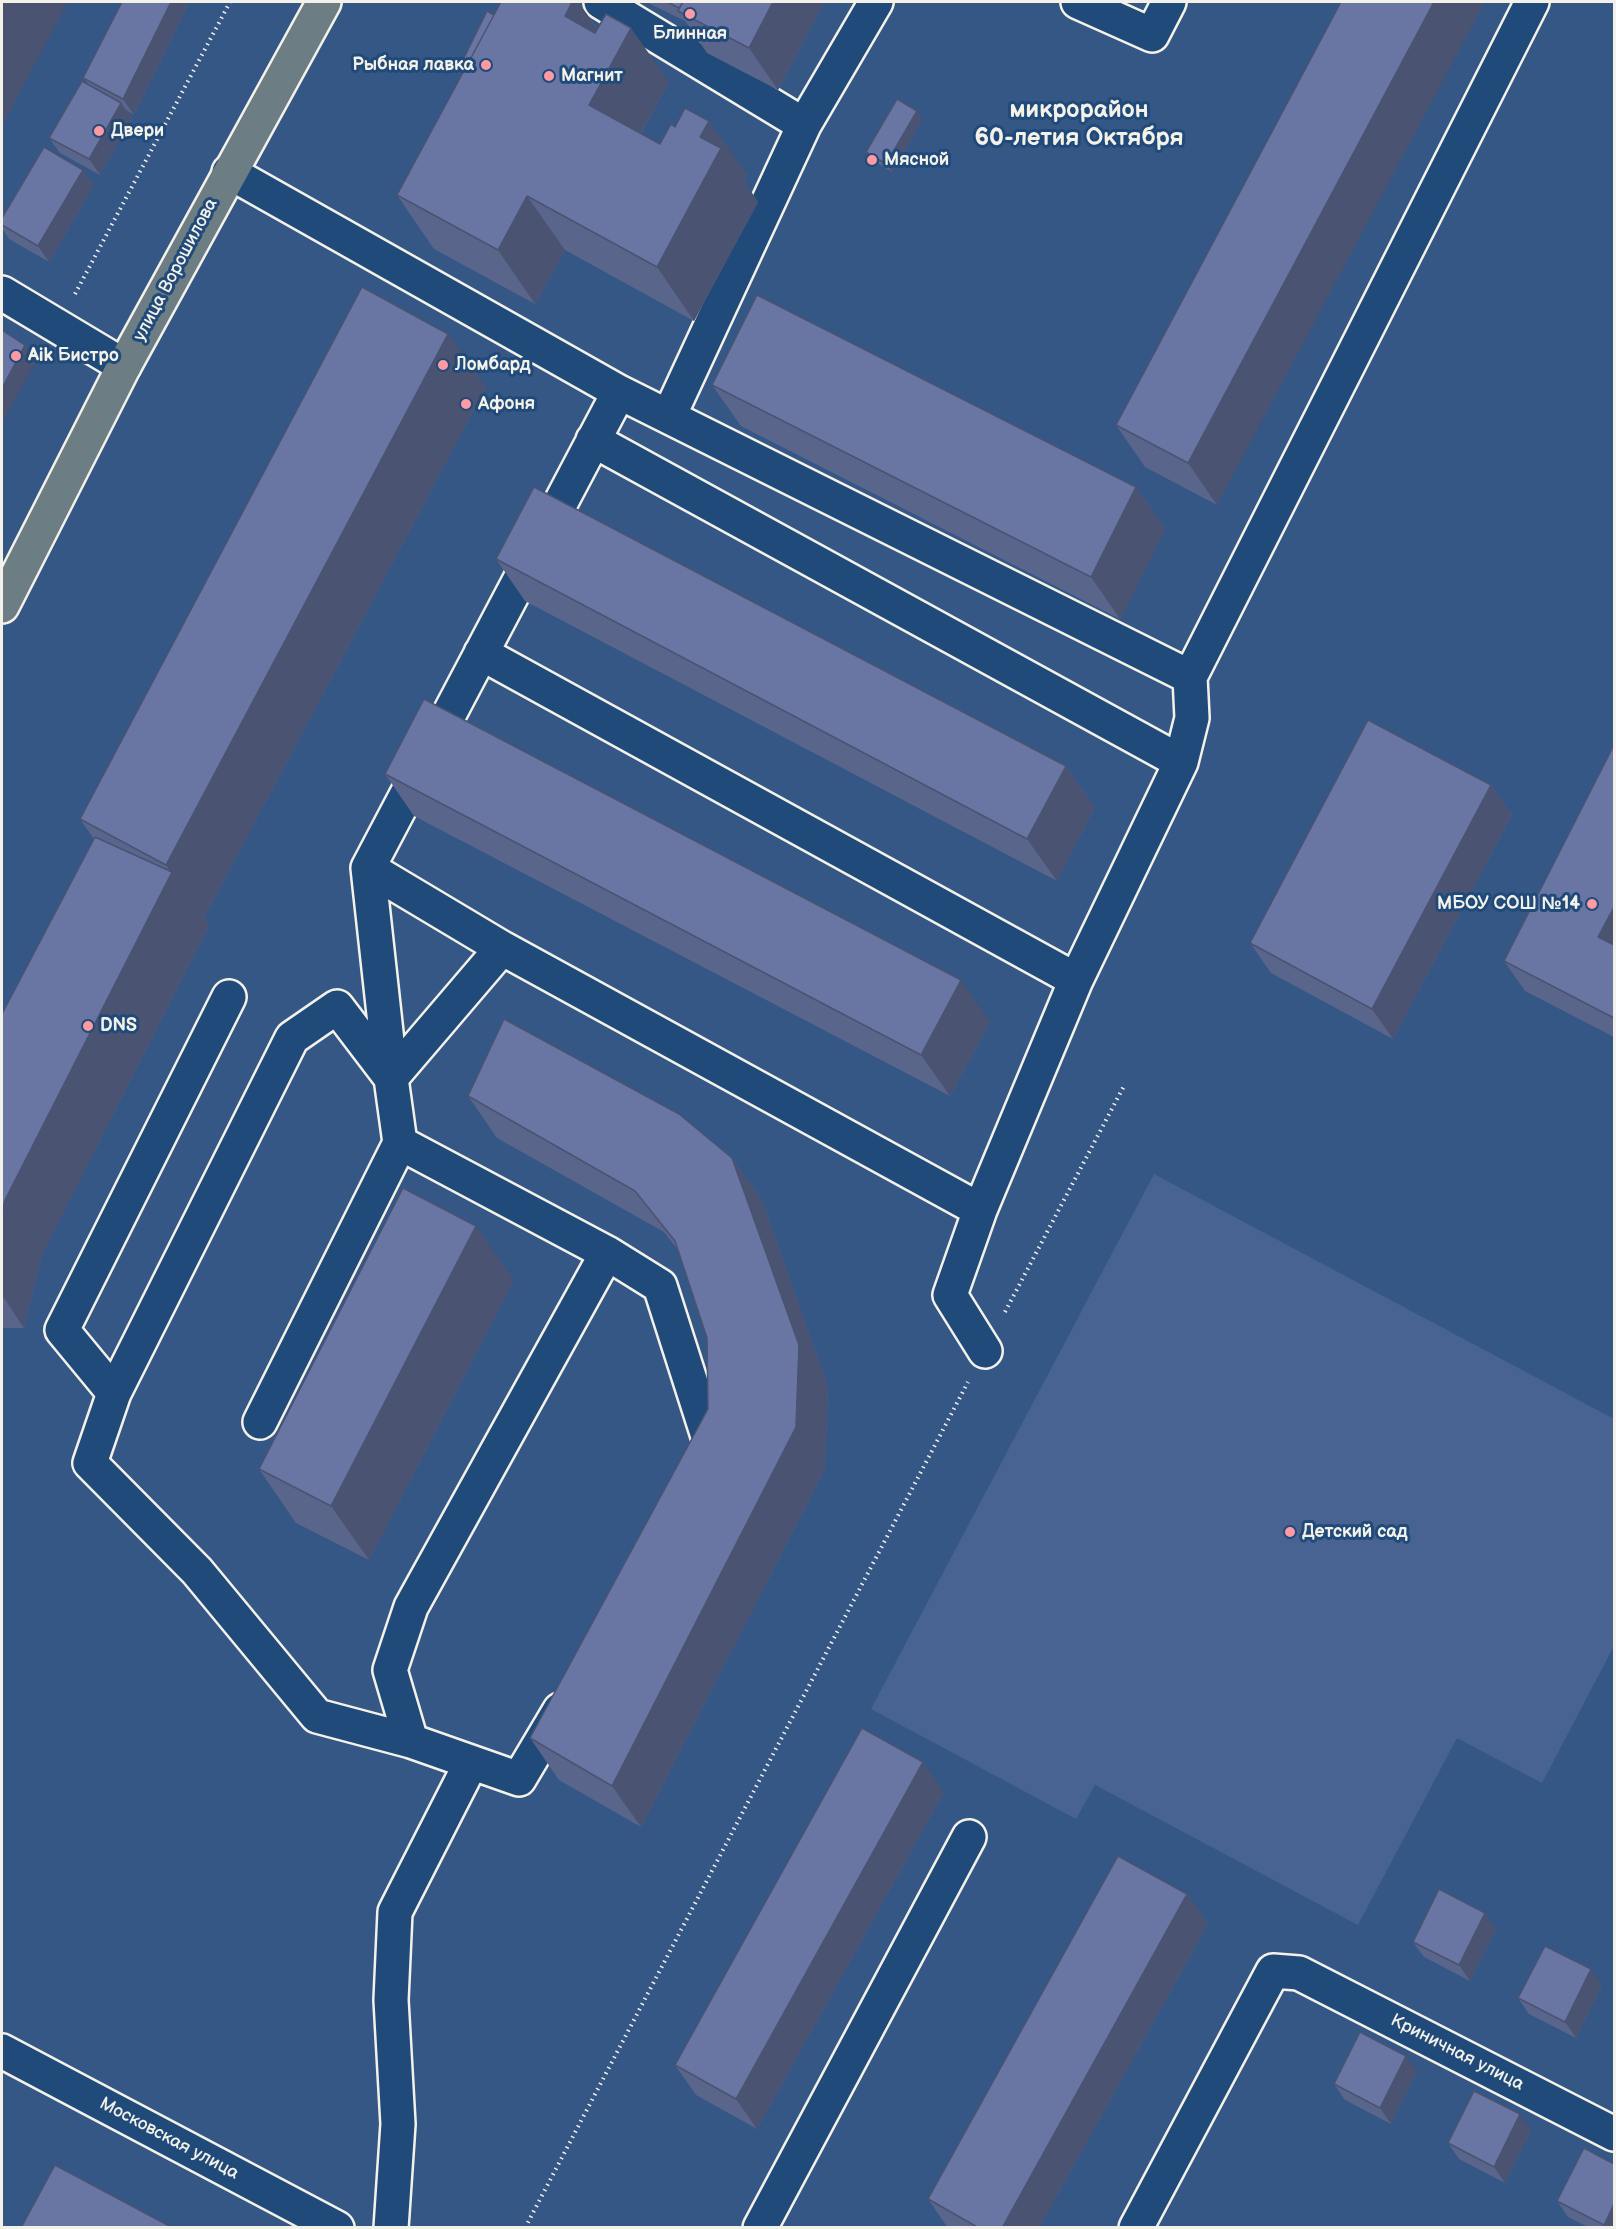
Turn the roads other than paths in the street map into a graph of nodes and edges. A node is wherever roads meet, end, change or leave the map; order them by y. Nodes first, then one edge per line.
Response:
1 (324, 2) edge
2 (601, 2) edge
3 (876, 2) edge
4 (1078, 2) edge
5 (1169, 2) edge
6 (1532, 2) edge
7 (804, 125) junction
8 (229, 172) junction
9 (2, 293) edge
10 (124, 366) junction
11 (619, 392) junction
12 (669, 416) junction
13 (593, 440) junction
14 (2, 606) edge
15 (481, 653) junction
16 (1190, 677) junction
17 (1181, 762) junction
18 (368, 868) junction
19 (502, 948) junction
20 (1076, 980) junction
21 (229, 997) dead end
22 (391, 1078) junction
23 (400, 1143) junction
24 (980, 1210) junction
25 (607, 1253) junction
26 (985, 1351) road end
27 (114, 1393) junction
28 (260, 1422) dead end
29 (696, 1486) edge
30 (574, 1688) edge
31 (411, 1741) junction
32 (471, 1763) junction
33 (969, 1837) dead end
34 (2, 2051) edge
35 (1614, 2134) edge
36 (337, 2228) edge
37 (391, 2228) edge
38 (760, 2228) edge
39 (1136, 2228) edge

1 - 8 main road, улица Ворошилова
2 - 7 street
3 - 7 street
4 - 5 street
6 - 16 street
7 - 12 street
8 - 10 main road, улица Ворошилова
8 - 11 street
9 - 10 street
10 - 14 main road, улица Ворошилова
11 - 12 street
11 - 13 street
12 - 16 street
13 - 15 street
13 - 17 street
15 - 18 street
15 - 20 street
16 - 17 street
17 - 20 street
18 - 19 street
18 - 22 street
19 - 22 street
19 - 24 street
20 - 24 street
21 - 27 street
22 - 23 street
22 - 27 street
23 - 25 street
23 - 28 street
24 - 26 street
25 - 29 street
25 - 31 street
27 - 31 street
30 - 32 street
31 - 32 street
32 - 37 street
33 - 38 street
34 - 36 street, Московская улица
35 - 39 street, Криничная улица

